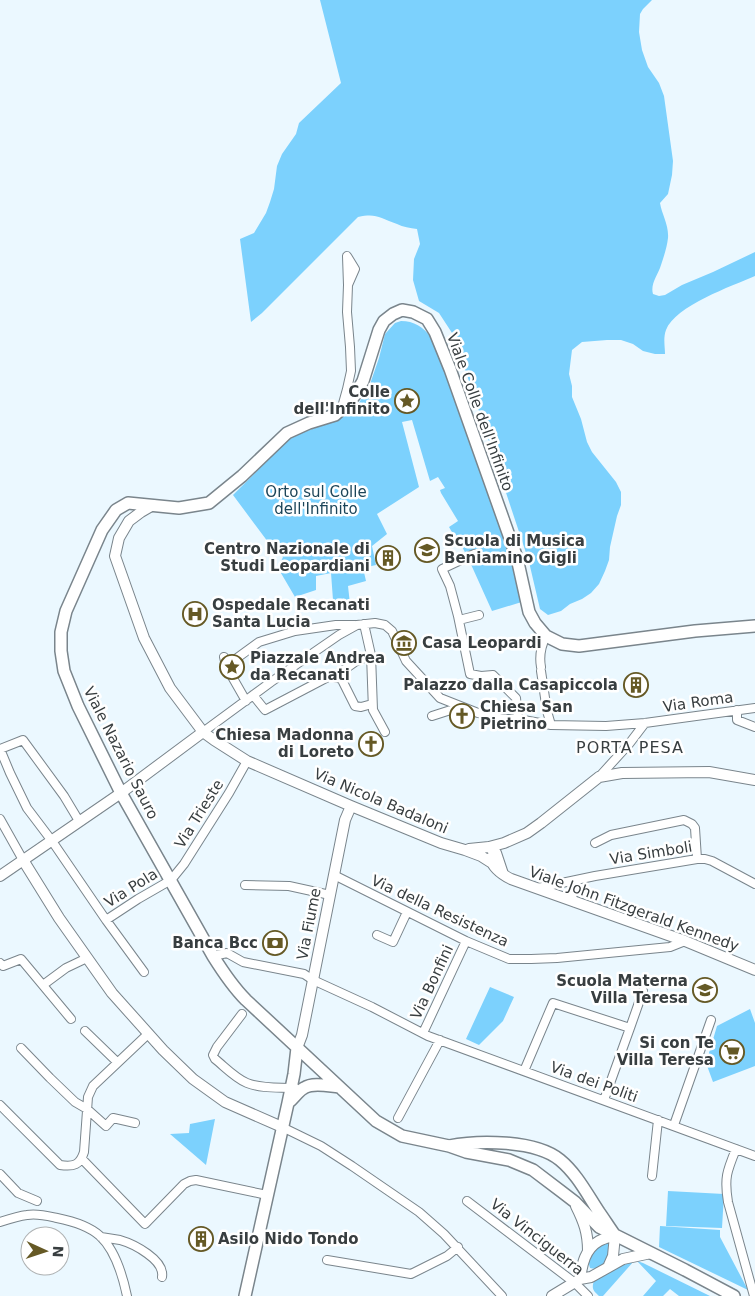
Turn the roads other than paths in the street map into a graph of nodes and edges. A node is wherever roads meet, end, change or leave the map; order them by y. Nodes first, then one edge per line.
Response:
1 (348, 284) dead end
2 (342, 409) junction
3 (154, 505) junction
4 (474, 554) dead end
5 (479, 614) dead end
6 (458, 618) junction
7 (360, 625) junction
8 (755, 626) edge
9 (546, 636) junction
10 (371, 655) junction
11 (224, 657) dead end
12 (226, 666) junction
13 (334, 677) junction
14 (253, 695) junction
15 (246, 700) junction
16 (372, 704) junction
17 (460, 707) junction
18 (755, 708) edge
19 (737, 710) junction
20 (432, 716) dead end
21 (518, 719) junction
22 (645, 723) junction
23 (551, 725) junction
24 (755, 727) edge
25 (204, 732) junction
26 (384, 732) dead end
27 (0, 749) edge
28 (247, 760) junction
29 (600, 777) junction
30 (755, 780) edge
31 (122, 792) junction
32 (351, 806) junction
33 (0, 819) edge
34 (79, 821) junction
35 (52, 841) junction
36 (595, 843) dead end
37 (489, 847) junction
38 (465, 850) junction
39 (698, 859) junction
40 (23, 860) junction
41 (492, 863) junction
42 (334, 875) junction
43 (503, 875) junction
44 (0, 876) edge
45 (171, 880) junction
46 (576, 880) junction
47 (755, 884) edge
48 (245, 885) dead end
49 (553, 889) junction
50 (330, 895) junction
51 (561, 897) junction
52 (574, 902) junction
53 (407, 912) junction
54 (106, 920) junction
55 (377, 935) dead end
56 (685, 941) junction
57 (466, 942) junction
58 (213, 956) junction
59 (87, 958) junction
60 (0, 964) edge
61 (755, 970) edge
62 (144, 972) dead end
63 (313, 980) junction
64 (43, 985) junction
65 (643, 991) dead end
66 (242, 1014) dead end
67 (71, 1019) dead end
68 (712, 1020) dead end
69 (630, 1028) junction
70 (85, 1030) dead end
71 (423, 1033) junction
72 (148, 1034) junction
73 (440, 1040) junction
74 (22, 1048) dead end
75 (297, 1048) junction
76 (117, 1062) junction
77 (315, 1065) junction
78 (524, 1071) junction
79 (294, 1074) junction
80 (340, 1087) junction
81 (300, 1088) junction
82 (604, 1100) junction
83 (0, 1105) edge
84 (87, 1109) junction
85 (398, 1118) dead end
86 (658, 1120) junction
87 (135, 1123) dead end
88 (674, 1126) junction
89 (282, 1127) junction
90 (449, 1146) junction
91 (736, 1149) junction
92 (755, 1156) edge
93 (82, 1159) junction
94 (0, 1174) edge
95 (652, 1176) dead end
96 (267, 1195) junction
97 (37, 1201) dead end
98 (467, 1201) dead end
99 (575, 1202) junction
100 (0, 1222) edge
101 (615, 1235) junction
102 (101, 1237) junction
103 (458, 1247) junction
104 (588, 1251) junction
105 (652, 1253) junction
106 (327, 1260) dead end
107 (609, 1265) junction
108 (162, 1277) dead end
109 (577, 1281) junction
110 (127, 1296) edge
111 (245, 1296) edge
112 (502, 1296) edge
113 (552, 1296) edge
114 (588, 1296) edge
115 (734, 1296) edge
116 (754, 1296) edge

1 - 2 street
2 - 3 main road, Viale Colle dell'Infinito
2 - 9 main road, Viale Colle dell'Infinito
3 - 25 street, Via Nicola Badaloni
3 - 31 main road, Viale Nazario Sauro
4 - 6 street
5 - 6 street
6 - 21 street
7 - 10 street
7 - 12 street
7 - 14 street
7 - 17 street, Via Roma
8 - 9 main road
9 - 23 street
10 - 13 street
10 - 16 street
11 - 12 street
12 - 15 street
13 - 14 street
13 - 16 street
14 - 15 street
15 - 25 street
16 - 26 street
17 - 20 street
17 - 21 street, Via Roma
18 - 19 street, Via Roma
19 - 22 street, Via Roma
19 - 24 street
21 - 23 street, Via Roma
22 - 23 street, Via Roma
22 - 29 street
25 - 28 street, Via Nicola Badaloni
25 - 31 street
27 - 34 street
27 - 35 street
28 - 32 street, Via Nicola Badaloni
28 - 45 street, Via Trieste
29 - 30 street
29 - 37 street, Via Nicola Badaloni
31 - 34 street
31 - 45 main road, Viale Nazario Sauro
32 - 38 street, Via Nicola Badaloni
32 - 42 street, Via Fiume
33 - 40 street
34 - 35 street
35 - 40 street
35 - 54 street
36 - 39 street
37 - 38 street, Via Nicola Badaloni
37 - 41 street
37 - 43 street
38 - 41 street, Via Nicola Badaloni
39 - 46 street, Via Simboli
39 - 47 street, Via Simboli
40 - 44 street
40 - 59 street
41 - 43 street, Viale John Fitzgerald Kennedy
42 - 50 street, Via Fiume
42 - 53 street, Via della Resistenza
43 - 49 street, Viale John Fitzgerald Kennedy
45 - 54 street, Via Pola
45 - 58 main road, Viale Nazario Sauro
46 - 49 street, Via Simboli
46 - 51 street
46 - 52 street
48 - 50 street
49 - 51 street, Viale John Fitzgerald Kennedy
50 - 63 street, Via Fiume
51 - 52 street, Viale John Fitzgerald Kennedy
52 - 56 street, Viale John Fitzgerald Kennedy
53 - 55 street
53 - 57 street, Via della Resistenza
54 - 62 street
56 - 57 street, Via della Resistenza
56 - 61 street, Viale John Fitzgerald Kennedy
57 - 71 street, Via Bonfini
58 - 63 street
58 - 75 main road, Viale Nazario Sauro
59 - 64 street
59 - 72 street
60 - 64 street
63 - 71 street, Via dei Politi
63 - 75 street, Via Fiume
64 - 67 street
65 - 69 street
66 - 81 street
68 - 88 street
69 - 78 street
69 - 82 street
70 - 76 street
71 - 73 street, Via dei Politi
72 - 76 street
72 - 89 street
73 - 78 street, Via dei Politi
73 - 85 street
74 - 84 street
75 - 77 main road, Viale Nazario Sauro
75 - 79 main road
76 - 84 street
77 - 79 main road
77 - 80 main road, Viale Nazario Sauro
77 - 81 main road
78 - 82 street, Via dei Politi
79 - 81 main road
80 - 81 main road
80 - 90 main road, Viale Nazario Sauro
81 - 89 main road
82 - 86 street, Via dei Politi
83 - 93 street
84 - 87 street
84 - 93 street
86 - 88 street, Via dei Politi
86 - 95 street
88 - 91 street, Via dei Politi
89 - 96 main road
89 - 103 street
90 - 99 main road, Viale Nazario Sauro
90 - 101 main road, Viale Nazario Sauro
91 - 92 street, Via dei Politi
91 - 116 street
93 - 96 street
94 - 97 street
96 - 111 main road
98 - 109 street, Via Vinciguerra
99 - 101 main road, Viale Nazario Sauro
99 - 104 street
100 - 102 street
101 - 104 street
101 - 105 main road, Viale Nazario Sauro
101 - 107 street
102 - 108 street
102 - 110 street
103 - 106 street
103 - 112 street
104 - 109 street
105 - 107 street
105 - 115 main road, Viale Nazario Sauro
107 - 109 street
109 - 113 street
109 - 114 street, Via Vinciguerra

